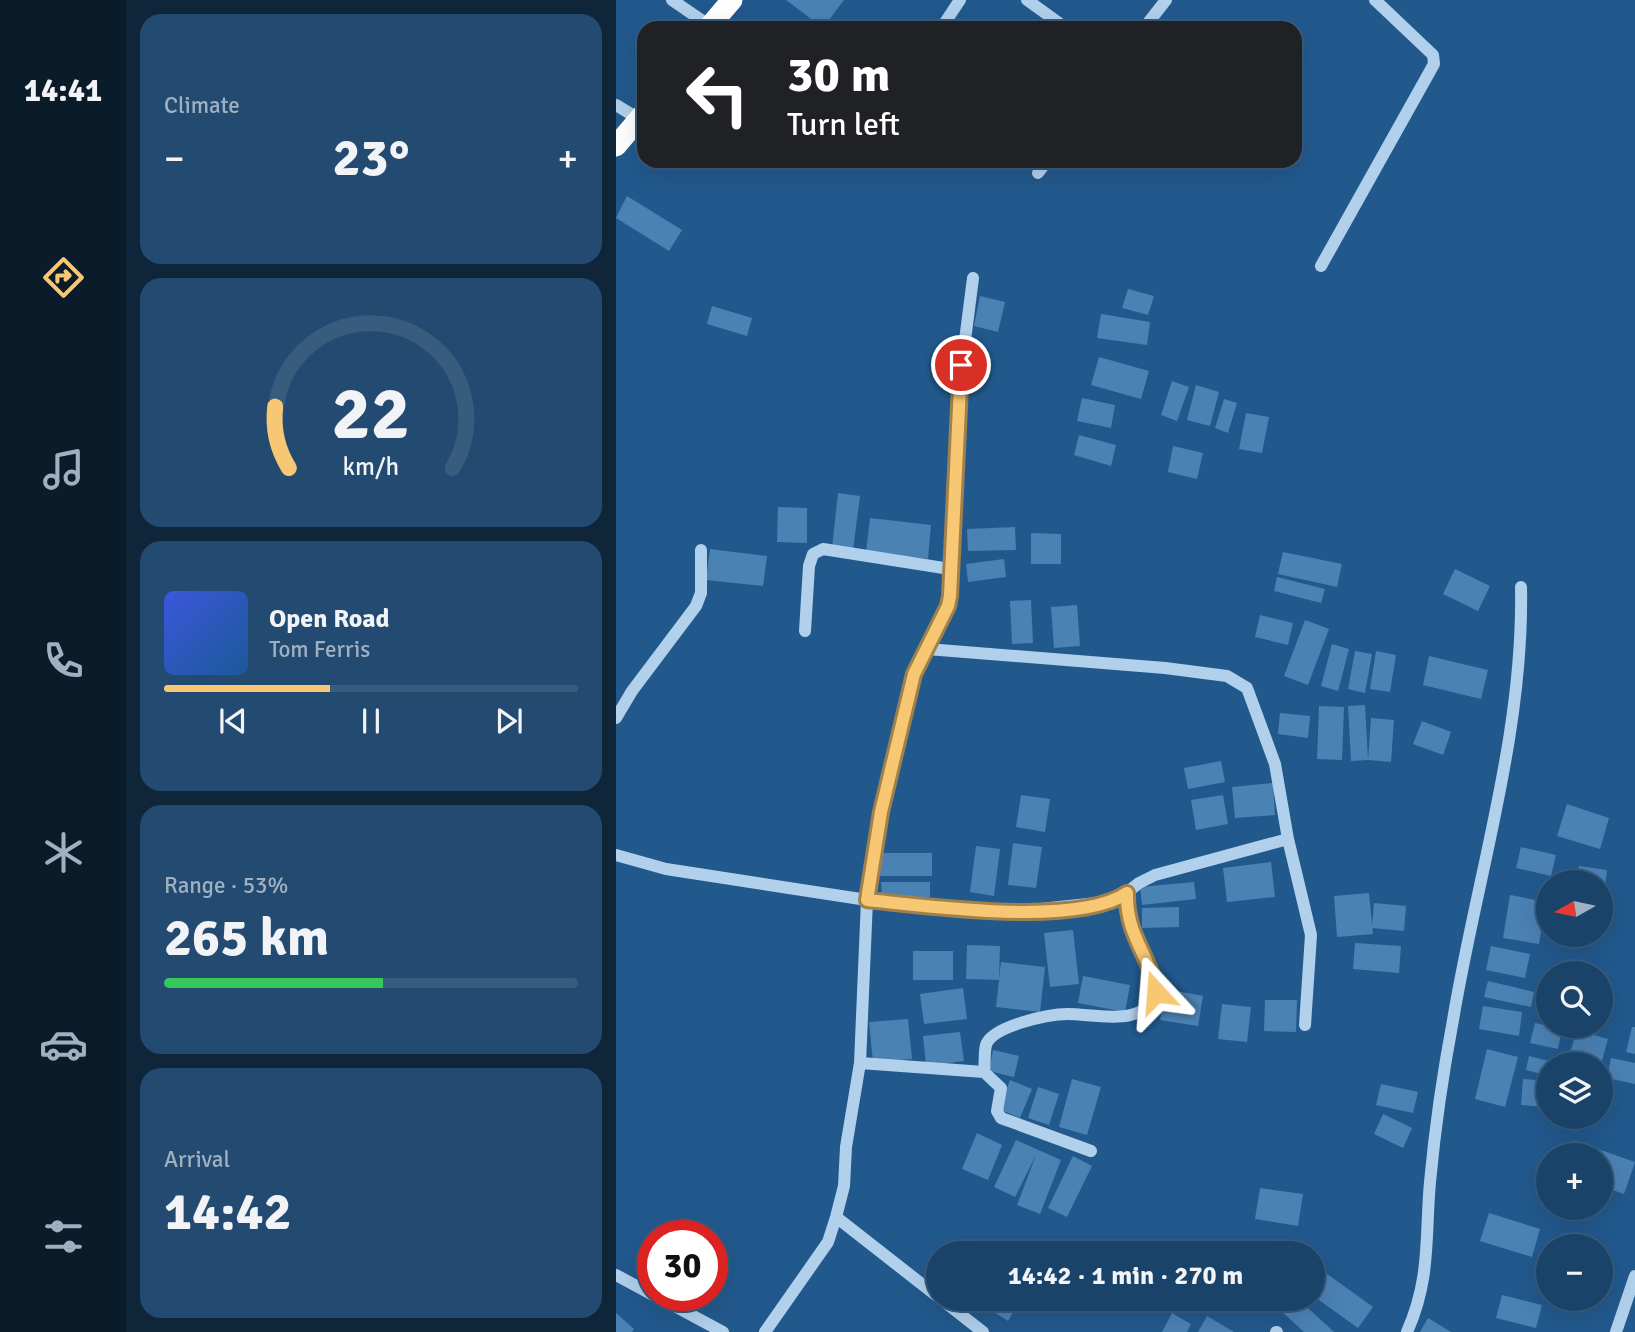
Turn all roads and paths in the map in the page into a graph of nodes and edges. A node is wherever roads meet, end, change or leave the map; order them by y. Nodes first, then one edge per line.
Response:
1 (671, 0) edge
2 (732, 0) edge
3 (961, 0) edge
4 (1027, 0) edge
5 (1166, 0) edge
6 (1375, 0) edge
7 (701, 21) edge
8 (714, 21) edge
9 (946, 21) edge
10 (1056, 21) edge
11 (1150, 21) edge
12 (616, 105) edge
13 (637, 114) edge
14 (637, 121) edge
15 (616, 146) edge
16 (1042, 168) edge
17 (1038, 173) dead end
18 (1321, 266) dead end
19 (973, 278) dead end
20 (701, 550) dead end
21 (950, 569) junction
22 (1521, 587) dead end
23 (805, 631) dead end
24 (926, 649) junction
25 (616, 718) edge
26 (1289, 839) junction
27 (616, 855) edge
28 (1127, 893) junction
29 (867, 900) junction
30 (1305, 1025) dead end
31 (860, 1063) junction
32 (984, 1072) junction
33 (1091, 1151) dead end
34 (836, 1217) junction
35 (616, 1275) edge
36 (1635, 1276) edge
37 (637, 1286) edge
38 (683, 1311) edge
39 (723, 1332) edge
40 (765, 1332) edge
41 (983, 1332) edge
42 (1407, 1332) edge
43 (1616, 1332) edge

1 - 7 street
2 - 8 highway
3 - 9 street
4 - 10 street
5 - 11 street
6 - 18 street
12 - 13 street
14 - 15 highway
16 - 17 street
19 - 21 street
20 - 25 street
21 - 23 street
21 - 24 street
22 - 42 street
24 - 26 street
24 - 29 street
26 - 28 street
26 - 30 street
27 - 29 street
28 - 29 street
28 - 32 street
29 - 31 street
31 - 32 street
31 - 34 street
32 - 33 street
34 - 40 street
34 - 41 street
35 - 37 street
36 - 43 street
38 - 39 street

